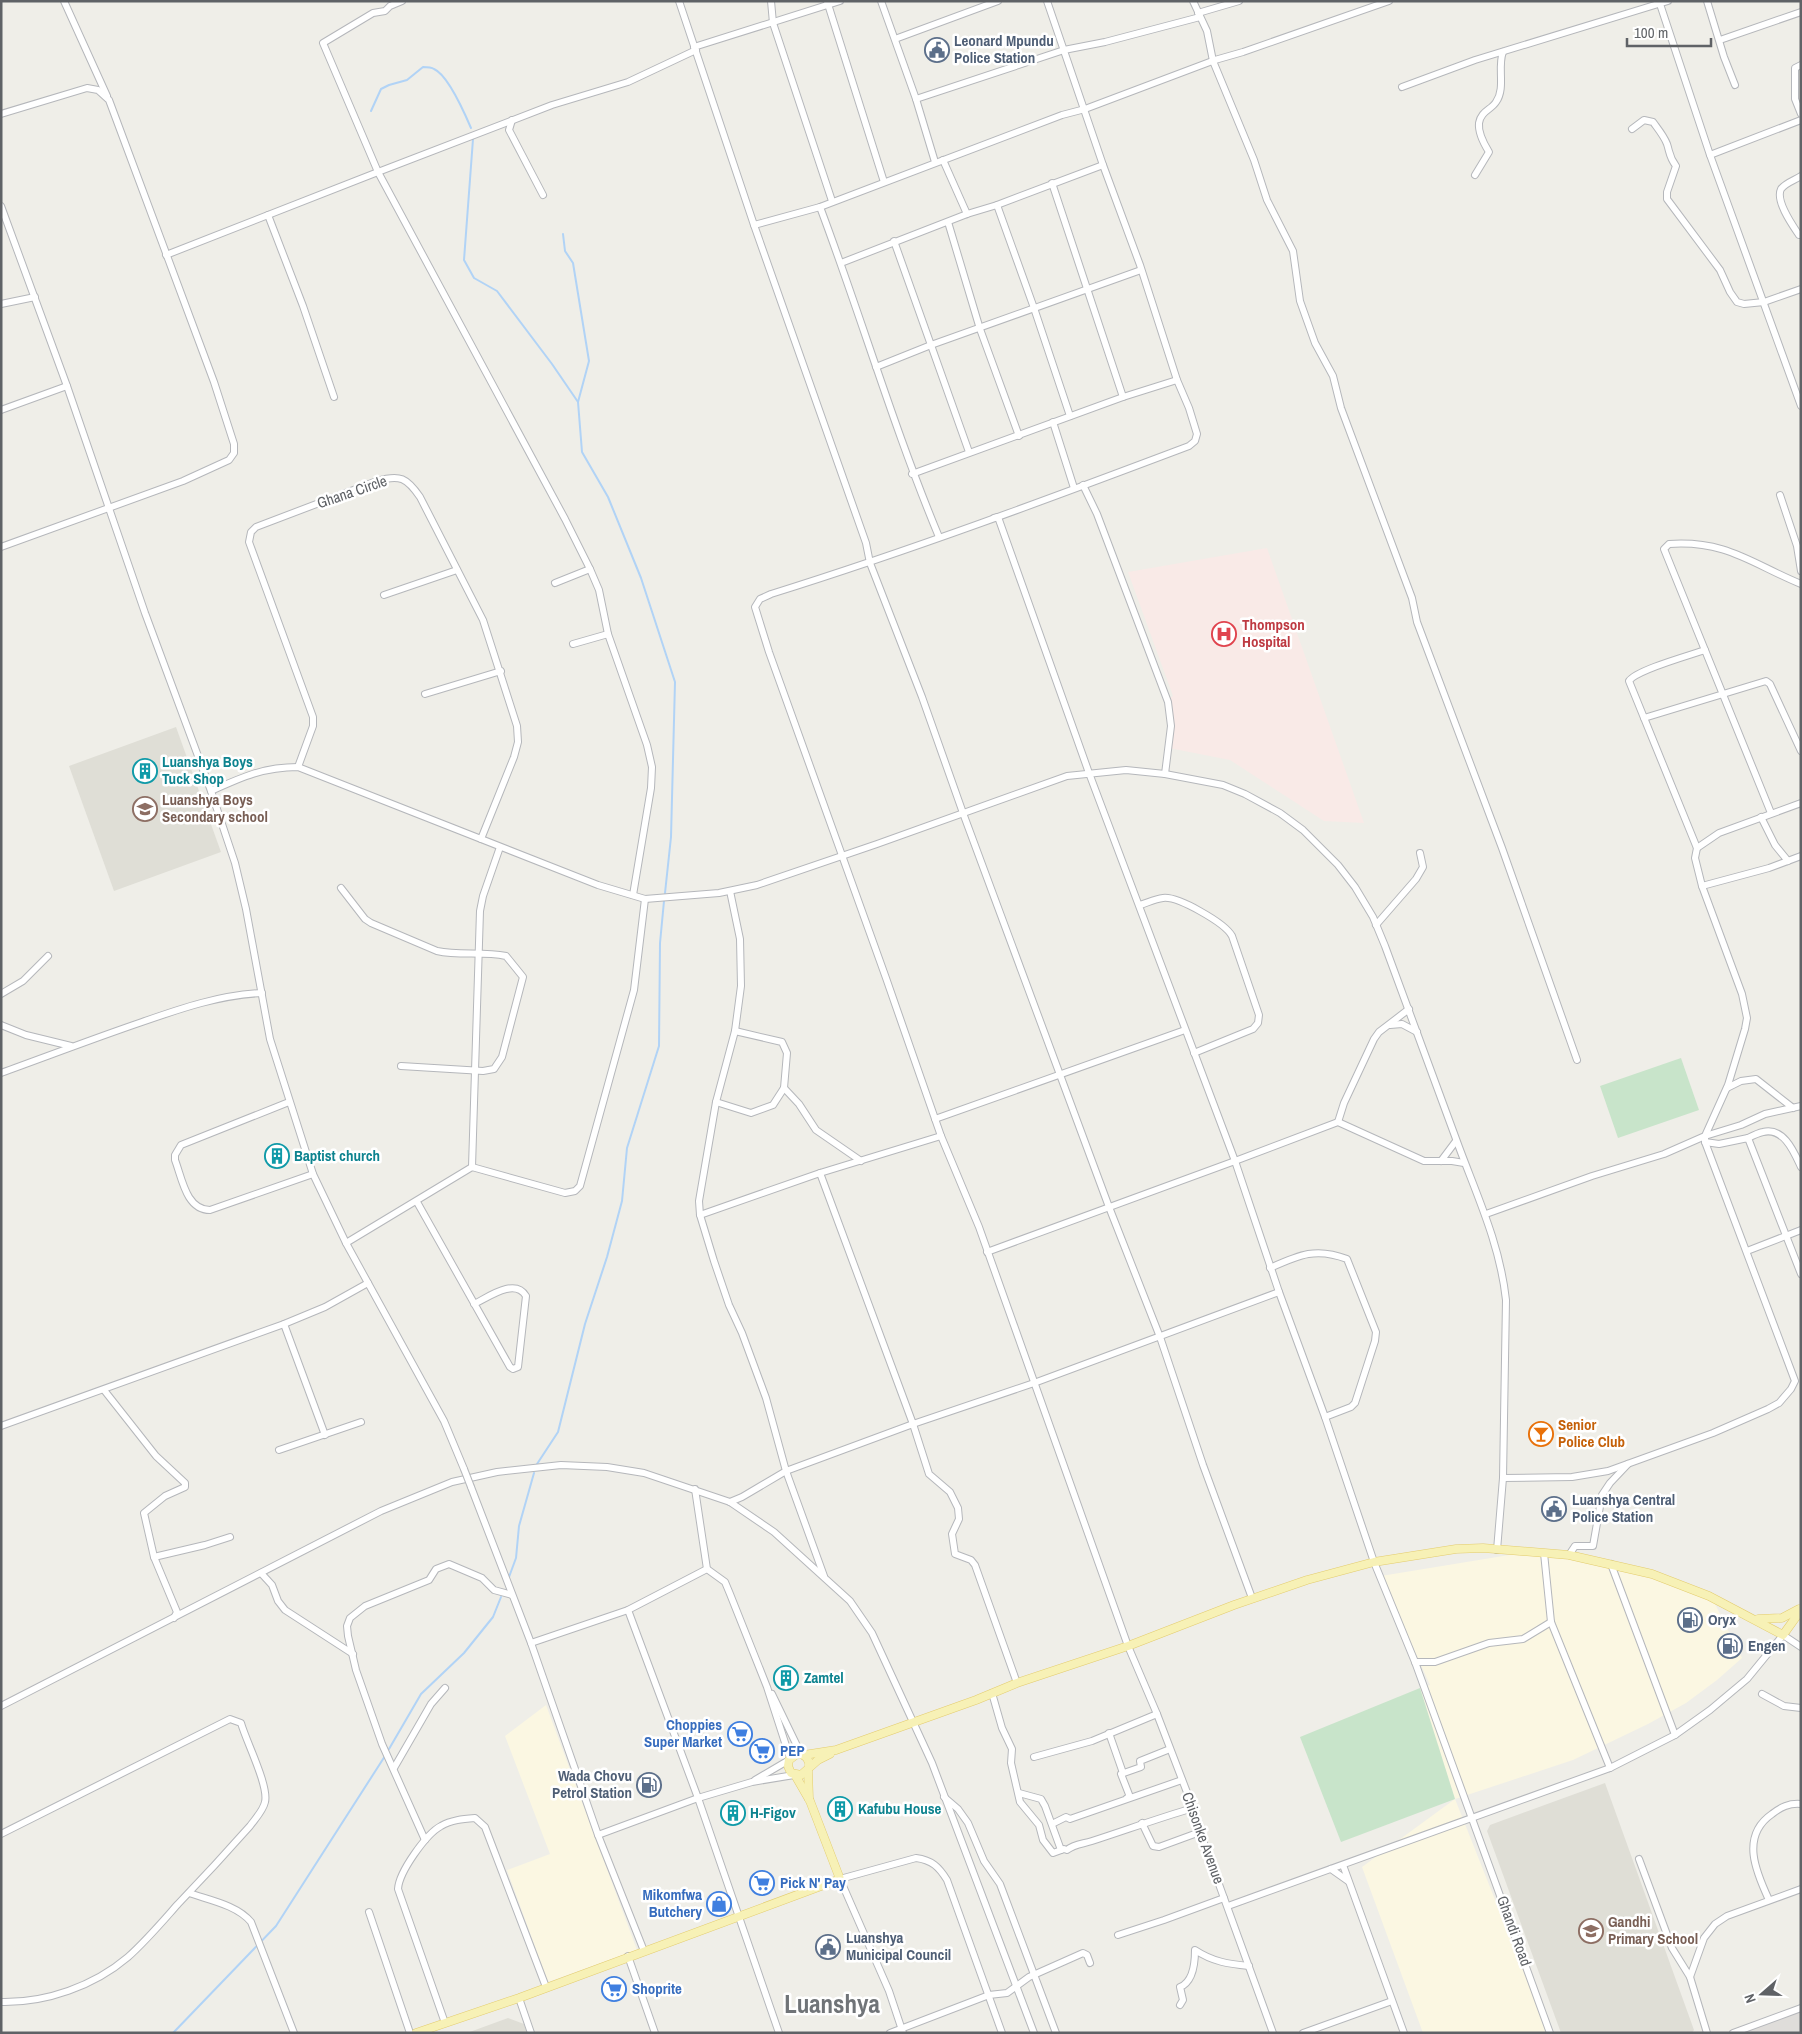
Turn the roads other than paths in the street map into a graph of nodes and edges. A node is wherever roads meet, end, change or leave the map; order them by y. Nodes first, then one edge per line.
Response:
1 (64, 1) edge
2 (402, 1) edge
3 (679, 1) edge
4 (771, 1) edge
5 (840, 1) edge
6 (881, 1) edge
7 (998, 1) edge
8 (1047, 1) edge
9 (1193, 1) edge
10 (1239, 1) edge
11 (1389, 1) edge
12 (1668, 1) edge
13 (1707, 1) edge
14 (828, 3) edge
15 (1659, 3) edge
16 (1801, 12) edge
17 (1199, 15) junction
18 (773, 23) junction
19 (895, 39) junction
20 (1720, 40) junction
21 (695, 48) junction
22 (1064, 50) junction
23 (1503, 52) junction
24 (1213, 61) junction
25 (1801, 65) edge
26 (1735, 85) dead end
27 (1402, 87) dead end
28 (916, 99) junction
29 (109, 100) junction
30 (1085, 109) junction
31 (1, 114) edge
32 (1801, 114) edge
33 (512, 120) junction
34 (1801, 120) edge
35 (1632, 129) dead end
36 (1710, 155) junction
37 (943, 160) junction
38 (935, 162) junction
39 (1103, 165) junction
40 (378, 172) junction
41 (1475, 174) dead end
42 (1801, 176) edge
43 (884, 182) junction
44 (1052, 183) junction
45 (543, 195) dead end
46 (832, 201) junction
47 (997, 205) junction
48 (1, 206) edge
49 (820, 207) junction
50 (967, 214) junction
51 (268, 215) junction
52 (948, 222) junction
53 (754, 225) junction
54 (1801, 235) edge
55 (894, 241) junction
56 (166, 255) junction
57 (841, 263) junction
58 (1141, 270) junction
59 (1086, 289) junction
60 (1801, 289) edge
61 (35, 297) junction
62 (1764, 302) junction
63 (1, 304) edge
64 (1034, 308) junction
65 (980, 329) junction
66 (931, 345) junction
67 (876, 367) junction
68 (1177, 380) junction
69 (67, 386) junction
70 (334, 397) dead end
71 (1122, 397) junction
72 (1800, 403) edge
73 (1, 410) edge
74 (1070, 416) junction
75 (1053, 422) junction
76 (1019, 436) junction
77 (969, 452) junction
78 (912, 474) junction
79 (1084, 485) junction
80 (1074, 488) junction
81 (1780, 495) dead end
82 (108, 508) junction
83 (993, 518) junction
84 (939, 537) junction
85 (1, 547) edge
86 (870, 563) junction
87 (590, 569) junction
88 (457, 570) junction
89 (1801, 571) edge
90 (555, 583) dead end
91 (1801, 584) edge
92 (384, 595) dead end
93 (608, 634) junction
94 (573, 644) dead end
95 (1705, 650) junction
96 (501, 672) junction
97 (425, 694) dead end
98 (1722, 694) junction
99 (1644, 718) junction
100 (1801, 751) edge
101 (298, 768) junction
102 (1089, 773) junction
103 (1165, 774) junction
104 (211, 791) junction
105 (1801, 803) edge
106 (963, 813) junction
107 (1771, 814) junction
108 (1761, 817) junction
109 (481, 839) junction
110 (500, 846) junction
111 (1697, 848) junction
112 (1420, 853) dead end
113 (842, 856) junction
114 (1801, 856) edge
115 (1788, 861) junction
116 (1702, 886) junction
117 (341, 888) dead end
118 (730, 891) junction
119 (633, 895) junction
120 (645, 899) junction
121 (1140, 905) junction
122 (1376, 924) junction
123 (479, 952) junction
124 (48, 956) dead end
125 (262, 993) junction
126 (1, 994) edge
127 (1409, 1009) junction
128 (1390, 1025) junction
129 (1, 1026) edge
130 (1185, 1030) junction
131 (735, 1031) junction
132 (1417, 1032) junction
133 (71, 1046) junction
134 (1194, 1053) junction
135 (1577, 1060) dead end
136 (401, 1066) dead end
137 (474, 1070) junction
138 (1, 1073) edge
139 (1060, 1075) junction
140 (784, 1088) junction
141 (1727, 1088) junction
142 (289, 1102) junction
143 (716, 1102) junction
144 (1801, 1106) edge
145 (1793, 1108) junction
146 (936, 1120) junction
147 (1338, 1122) junction
148 (941, 1136) junction
149 (1748, 1138) junction
150 (1705, 1139) junction
151 (1456, 1141) junction
152 (861, 1161) junction
153 (1441, 1161) junction
154 (1235, 1162) junction
155 (1464, 1163) junction
156 (472, 1167) junction
157 (1801, 1167) edge
158 (313, 1174) junction
159 (820, 1174) junction
160 (417, 1202) junction
161 (1109, 1207) junction
162 (1486, 1214) junction
163 (700, 1215) junction
164 (1801, 1230) edge
165 (1786, 1236) junction
166 (346, 1243) junction
167 (1747, 1251) junction
168 (987, 1252) junction
169 (1270, 1268) junction
170 (1801, 1274) edge
171 (368, 1283) junction
172 (1279, 1292) junction
173 (474, 1304) junction
174 (284, 1324) junction
175 (1160, 1337) junction
176 (1798, 1380) edge
177 (1034, 1383) junction
178 (104, 1390) junction
179 (1325, 1417) junction
180 (361, 1422) dead end
181 (913, 1424) junction
182 (1, 1426) edge
183 (325, 1435) junction
184 (279, 1450) dead end
185 (1629, 1463) junction
186 (786, 1471) junction
187 (1503, 1478) junction
188 (695, 1489) junction
189 (730, 1502) junction
190 (230, 1537) dead end
191 (1496, 1550) junction
192 (1544, 1553) junction
193 (1569, 1555) junction
194 (154, 1557) junction
195 (1374, 1562) junction
196 (1611, 1564) junction
197 (707, 1569) junction
198 (261, 1573) junction
199 (825, 1578) junction
200 (512, 1595) junction
201 (1252, 1598) junction
202 (1801, 1609) edge
203 (628, 1610) junction
204 (174, 1618) junction
205 (1754, 1618) junction
206 (1551, 1622) junction
207 (1783, 1635) junction
208 (531, 1643) junction
209 (1128, 1646) junction
210 (1801, 1647) edge
211 (353, 1654) junction
212 (1415, 1662) junction
213 (1017, 1683) junction
214 (767, 1686) junction
215 (445, 1688) dead end
216 (992, 1694) junction
217 (1762, 1694) dead end
218 (1, 1706) edge
219 (1801, 1708) edge
220 (1157, 1714) junction
221 (913, 1722) junction
222 (1109, 1733) junction
223 (1675, 1735) junction
224 (1170, 1749) junction
225 (836, 1750) junction
226 (802, 1755) junction
227 (1034, 1757) dead end
228 (789, 1759) junction
229 (394, 1768) junction
230 (1610, 1768) junction
231 (808, 1769) junction
232 (1123, 1773) junction
233 (795, 1775) junction
234 (1182, 1780) junction
235 (752, 1782) junction
236 (1019, 1793) junction
237 (944, 1797) junction
238 (698, 1798) junction
239 (810, 1801) junction
240 (1112, 1804) junction
241 (1801, 1804) edge
242 (1193, 1808) junction
243 (1472, 1819) junction
244 (1142, 1823) junction
245 (1052, 1827) junction
246 (1040, 1830) junction
247 (1200, 1832) junction
248 (1, 1834) edge
249 (598, 1835) junction
250 (425, 1840) junction
251 (1061, 1850) junction
252 (1639, 1859) dead end
253 (1343, 1865) junction
254 (1331, 1869) junction
255 (840, 1879) junction
256 (1349, 1882) junction
257 (1801, 1889) edge
258 (189, 1893) junction
259 (1224, 1898) junction
260 (1769, 1900) junction
261 (1228, 1906) junction
262 (369, 1912) dead end
263 (738, 1917) junction
264 (1118, 1935) dead end
265 (644, 1951) junction
266 (628, 1956) junction
267 (1090, 1964) dead end
268 (1249, 1966) junction
269 (1034, 1975) junction
270 (1690, 1978) junction
271 (1017, 1986) junction
272 (546, 1988) junction
273 (989, 1995) junction
274 (519, 1998) junction
275 (1392, 2001) junction
276 (1, 2002) edge
277 (1180, 2005) dead end
278 (1801, 2008) edge
279 (445, 2023) junction
280 (902, 2031) edge
281 (294, 2033) edge
282 (410, 2033) edge
283 (416, 2033) edge
284 (531, 2033) edge
285 (655, 2033) edge
286 (779, 2033) edge
287 (890, 2033) edge
288 (1002, 2033) edge
289 (1034, 2033) edge
290 (1056, 2033) edge
291 (1273, 2033) edge
292 (1302, 2033) edge
293 (1404, 2033) edge
294 (1550, 2033) edge
295 (1708, 2033) edge
296 (1733, 2033) edge

1 - 29 street
2 - 40 street
3 - 21 street
4 - 18 street
5 - 14 street
6 - 19 street
7 - 19 street
8 - 22 street
9 - 17 street
10 - 17 street
11 - 24 street
12 - 15 street
13 - 20 street
14 - 18 street
14 - 43 street
15 - 23 street
15 - 36 street
16 - 20 street
17 - 22 street
17 - 24 street
18 - 21 street
18 - 46 street
19 - 28 street
20 - 26 street
21 - 33 street
21 - 53 street
22 - 28 street
22 - 30 street
23 - 27 street
23 - 41 street
24 - 30 street
24 - 135 street
25 - 32 street
28 - 38 street
29 - 31 street
29 - 56 street
30 - 37 street
30 - 39 street
33 - 40 street
33 - 45 street
34 - 36 street
35 - 62 street
36 - 62 street
37 - 38 street
37 - 50 street
38 - 43 street
39 - 44 street
39 - 58 street
40 - 51 street
40 - 87 street
42 - 54 street
43 - 46 street
44 - 47 street
44 - 59 street
46 - 49 street
47 - 50 street
47 - 64 street
48 - 61 street
49 - 53 street
49 - 57 street
50 - 52 street
51 - 56 street
51 - 70 street
52 - 55 street
52 - 65 street
53 - 86 street
55 - 57 street
55 - 66 street
56 - 82 street
57 - 67 street
58 - 59 street
58 - 68 street
59 - 64 street
59 - 71 street
60 - 62 street
61 - 63 street
61 - 69 street
62 - 72 street
64 - 65 street
64 - 74 street
65 - 66 street
65 - 76 street
66 - 67 street
66 - 77 street
67 - 78 street
68 - 71 street
68 - 79 street, Chisonke Avenue
69 - 73 street
69 - 82 street
71 - 74 street
74 - 75 street
75 - 76 street
75 - 80 street
76 - 77 street
77 - 78 street
78 - 84 street
79 - 80 street, Chisonke Avenue
79 - 103 street
80 - 83 street, Chisonke Avenue
81 - 89 street
82 - 85 street
82 - 104 street
83 - 84 street, Chisonke Avenue
83 - 102 street, Ghandi Road
84 - 86 street, Chisonke Avenue
86 - 106 street
86 - 113 street, Chisonke Avenue
87 - 90 street
87 - 93 street
88 - 92 street
88 - 96 street, Ghana Circle
88 - 101 street, Ghana Circle
91 - 95 street
93 - 94 street
93 - 119 street
95 - 98 street
95 - 99 street
96 - 97 street
96 - 109 street, Ghana Circle
98 - 99 street
98 - 100 street
98 - 107 street
99 - 111 street
101 - 104 street
101 - 109 street
102 - 103 street
102 - 106 street
102 - 121 street, Ghandi Road
103 - 122 street
104 - 125 street
105 - 107 street
106 - 113 street
106 - 139 street
107 - 108 street
108 - 111 street
108 - 115 street
109 - 110 street
110 - 119 street
110 - 123 street
111 - 116 street
112 - 122 street
113 - 118 street
113 - 146 street, Chisonke Avenue
114 - 115 street
115 - 116 street
116 - 141 street
117 - 123 street
118 - 120 street
118 - 131 street
119 - 120 street
120 - 156 street
121 - 130 street, Ghandi Road
121 - 134 street
122 - 127 street
123 - 137 street
123 - 137 street
124 - 126 street
125 - 133 street
125 - 142 street
127 - 128 street
127 - 132 street
128 - 132 street
128 - 147 street
129 - 133 street
130 - 134 street, Ghandi Road
130 - 139 street
131 - 140 street
131 - 143 street
132 - 151 street
133 - 138 street
134 - 154 street, Ghandi Road
136 - 137 street
137 - 156 street
139 - 146 street
139 - 161 street
140 - 143 street
140 - 152 street
141 - 145 street
141 - 150 street
142 - 158 street
142 - 158 street
143 - 163 street
144 - 145 street
145 - 150 street
146 - 148 street, Chisonke Avenue
147 - 153 street
147 - 154 street
148 - 152 street
148 - 168 street, Chisonke Avenue
149 - 150 street
149 - 157 street
149 - 165 street
150 - 162 street
150 - 167 street
151 - 153 street
151 - 155 street
152 - 159 street
153 - 155 street
154 - 161 street
154 - 169 street, Ghandi Road
155 - 162 street
156 - 160 street
158 - 166 street
159 - 163 street
159 - 181 street
160 - 166 street
160 - 173 street
161 - 168 street
161 - 175 street
162 - 187 street
163 - 186 street
164 - 165 street
165 - 167 street
165 - 170 street
166 - 171 street
167 - 176 street
168 - 177 street, Chisonke Avenue
169 - 172 street, Ghandi Road
169 - 179 street
171 - 174 street
171 - 200 street, bridge
172 - 175 street
172 - 179 street, Ghandi Road
173 - 173 street
174 - 178 street
174 - 183 street
175 - 177 street
175 - 201 street
176 - 185 street
177 - 181 street
177 - 209 street, Chisonke Avenue
178 - 182 street
178 - 194 street
179 - 195 street, Ghandi Road
180 - 183 street
181 - 186 street
181 - 213 street
183 - 184 street
185 - 187 street
185 - 193 street
186 - 189 street
186 - 199 street
187 - 191 street
188 - 189 street
188 - 197 street
188 - 198 street
189 - 199 street
190 - 194 street
191 - 192 main road
191 - 195 main road
192 - 193 main road
192 - 206 street
193 - 196 main road
194 - 204 street
195 - 201 main road
195 - 212 street, Ghandi Road
196 - 205 main road
196 - 223 street
197 - 203 street
197 - 214 street
198 - 204 street
198 - 211 street
199 - 221 street
200 - 208 street
200 - 211 street
201 - 209 main road
202 - 205 main road
202 - 207 main road
203 - 208 street
203 - 238 street
204 - 218 street
205 - 207 main road
206 - 212 street
206 - 230 street
207 - 210 street
207 - 223 street
208 - 249 street
209 - 213 main road
209 - 220 street, Chisonke Avenue
211 - 229 street
212 - 243 street, Ghandi Road
213 - 216 main road
214 - 226 street
214 - 228 street
215 - 229 street
216 - 221 main road
216 - 236 street
217 - 219 street
220 - 222 street
220 - 224 street, Chisonke Avenue
221 - 225 main road
221 - 237 street
222 - 227 street
222 - 232 street
223 - 230 street
224 - 232 street
224 - 234 street, Chisonke Avenue
225 - 226 main road
225 - 231 main road
226 - 228 main road
226 - 231 main road
228 - 233 main road
228 - 235 street
229 - 250 street
230 - 243 street
231 - 233 main road
231 - 239 main road
232 - 240 street
233 - 235 street
233 - 239 main road
234 - 240 street
234 - 242 street, Chisonke Avenue
235 - 238 street
236 - 245 street
236 - 246 street
237 - 269 street
237 - 271 street
238 - 249 street
238 - 263 street
239 - 255 main road
240 - 245 street
241 - 260 street
242 - 244 street
242 - 247 street, Chisonke Avenue
243 - 253 street
243 - 294 street, Ghandi Road
244 - 247 street
244 - 251 street
245 - 246 street
245 - 251 street
246 - 251 street
247 - 259 street, Chisonke Avenue
248 - 258 street
249 - 265 street
250 - 272 street
250 - 279 street
252 - 270 street
253 - 254 street
253 - 256 street
254 - 256 street
254 - 261 street
255 - 263 main road
255 - 273 street
255 - 280 street
256 - 275 street
257 - 260 street
258 - 276 street
258 - 281 street
259 - 261 street, Chisonke Avenue
259 - 264 street
260 - 270 street
261 - 268 street, Chisonke Avenue
262 - 282 street
263 - 265 main road
263 - 286 street
265 - 266 main road
266 - 272 main road
266 - 285 street
267 - 269 street
268 - 277 street
268 - 291 street, Chisonke Avenue
269 - 271 street
269 - 290 street
270 - 295 street
271 - 273 street
271 - 289 street
272 - 274 main road
273 - 280 street
273 - 288 street
274 - 279 main road
274 - 284 street
275 - 292 street
275 - 293 street
278 - 296 street
279 - 283 main road
280 - 287 street

